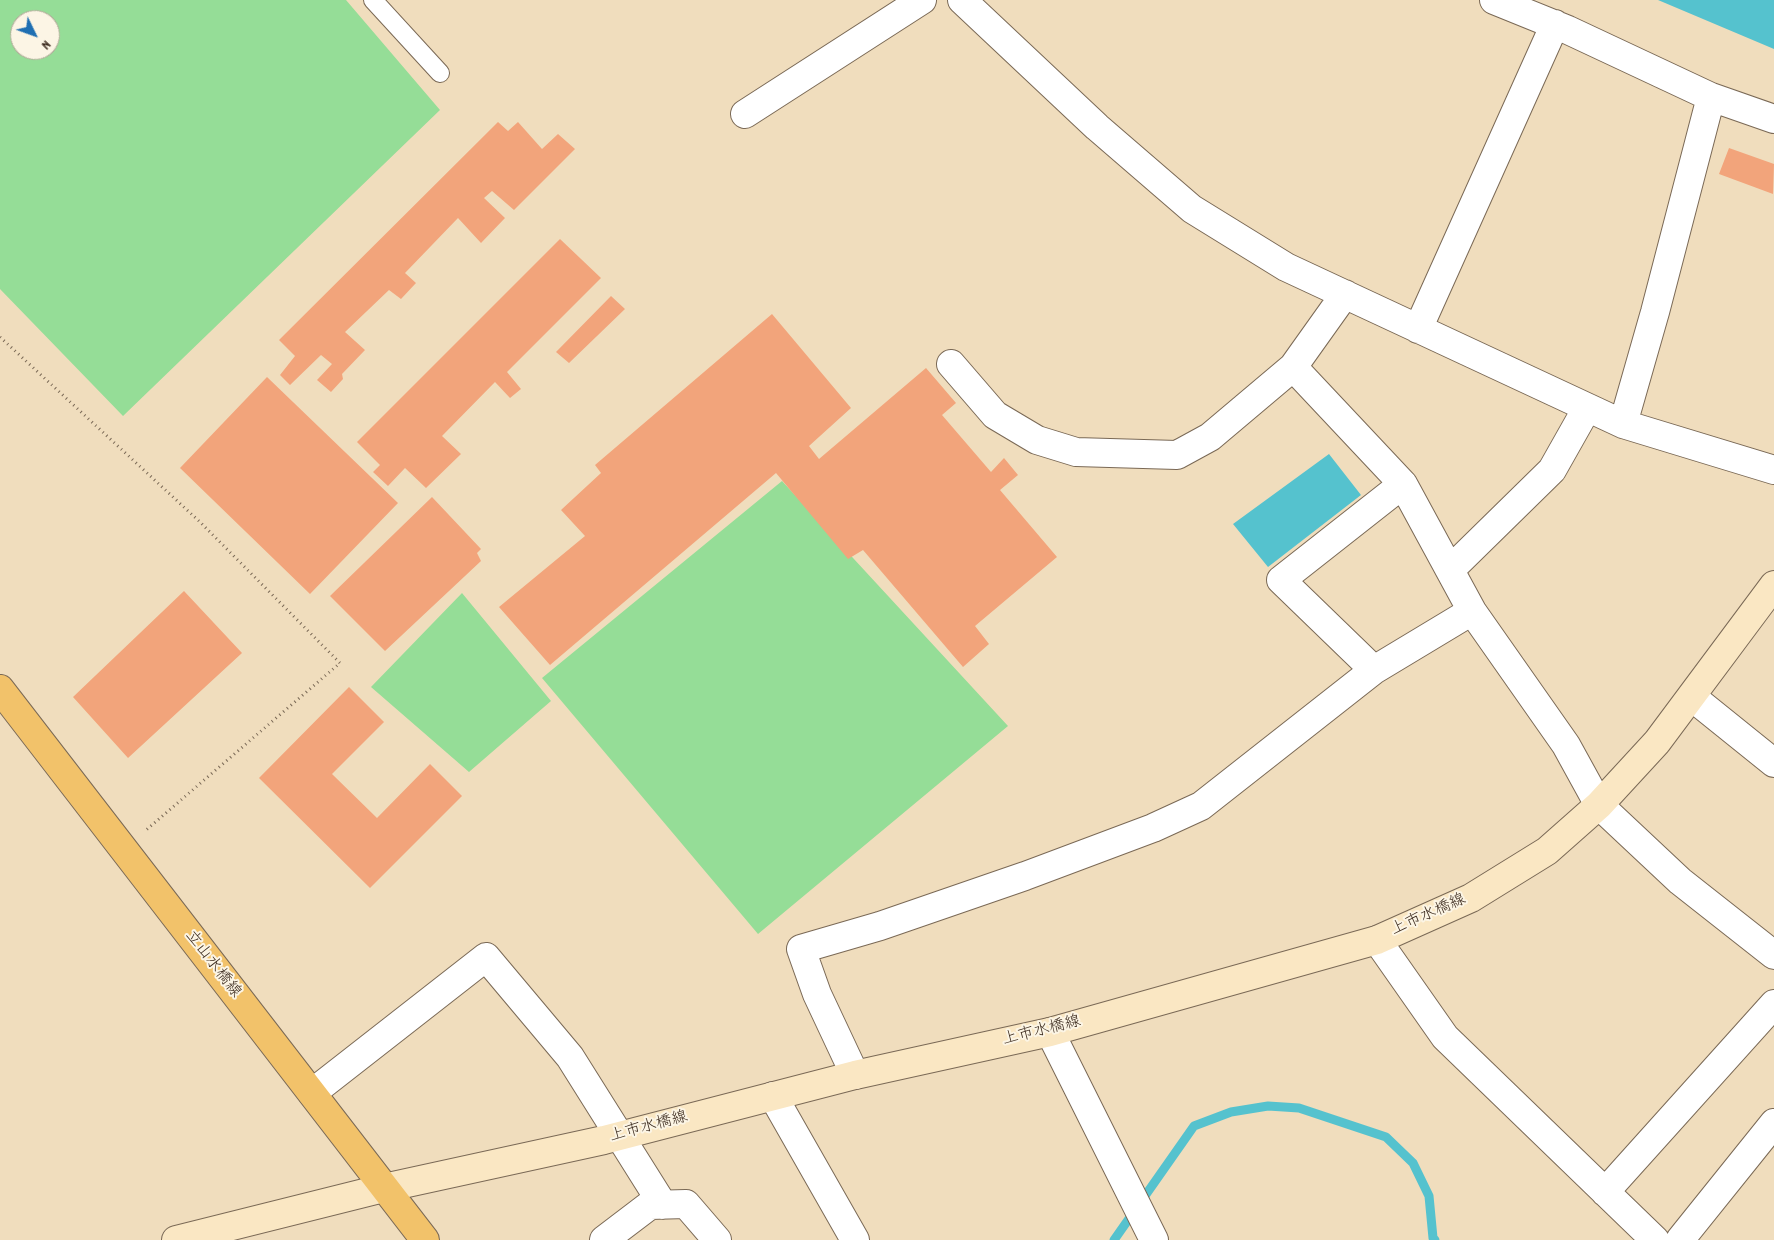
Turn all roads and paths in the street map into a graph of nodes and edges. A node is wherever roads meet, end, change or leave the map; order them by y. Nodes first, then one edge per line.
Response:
1 (373, 0) edge
2 (922, 0) edge
3 (962, 0) edge
4 (1494, 0) edge
5 (1555, 24) junction
6 (440, 73) dead end
7 (1711, 97) junction
8 (745, 114) dead end
9 (1774, 119) edge
10 (1345, 294) junction
11 (1418, 329) junction
12 (0, 337) edge
13 (951, 364) dead end
14 (1293, 367) junction
15 (1587, 408) junction
16 (1623, 424) junction
17 (1774, 470) edge
18 (1403, 484) junction
19 (1450, 570) junction
20 (1774, 585) edge
21 (1472, 611) junction
22 (1374, 670) junction
23 (0, 689) edge
24 (1692, 697) junction
25 (1774, 763) edge
26 (1599, 805) junction
27 (124, 850) junction
28 (1376, 940) junction
29 (1774, 956) edge
30 (1774, 1004) edge
31 (1050, 1032) junction
32 (855, 1075) junction
33 (312, 1093) junction
34 (773, 1096) junction
35 (1774, 1123) edge
36 (621, 1136) junction
37 (384, 1188) junction
38 (1605, 1192) junction
39 (663, 1204) junction
40 (846, 1237) edge
41 (176, 1240) edge
42 (425, 1240) edge
43 (604, 1240) edge
44 (717, 1240) edge
45 (1154, 1240) edge
46 (1655, 1240) edge
47 (1680, 1240) edge

1 - 6 lane
2 - 8 street
3 - 10 street
4 - 5 street
5 - 7 street
5 - 11 street
7 - 9 street
7 - 16 street
10 - 11 street
10 - 14 street
11 - 15 street
12 - 27 path
13 - 14 street
14 - 18 street
15 - 16 street
15 - 19 street
16 - 17 street
18 - 19 street
18 - 22 street
19 - 21 street
20 - 24 main road, 上市水橋線
21 - 22 street
21 - 26 street
22 - 32 street
23 - 27 main road, 立山水橋線
24 - 25 street
24 - 26 main road, 上市水橋線
26 - 28 main road, 上市水橋線
26 - 29 street
27 - 33 main road, 立山水橋線
28 - 31 main road, 上市水橋線
28 - 38 street
30 - 38 street
31 - 32 main road, 上市水橋線
31 - 45 street
32 - 34 main road, 上市水橋線
33 - 36 street
33 - 37 main road, 立山水橋線
34 - 36 main road, 上市水橋線
34 - 40 street
35 - 47 street
36 - 37 main road, 上市水橋線
36 - 39 street
37 - 41 main road, 上市水橋線
37 - 42 main road, 立山水橋線
38 - 46 street
39 - 43 street
39 - 44 street

